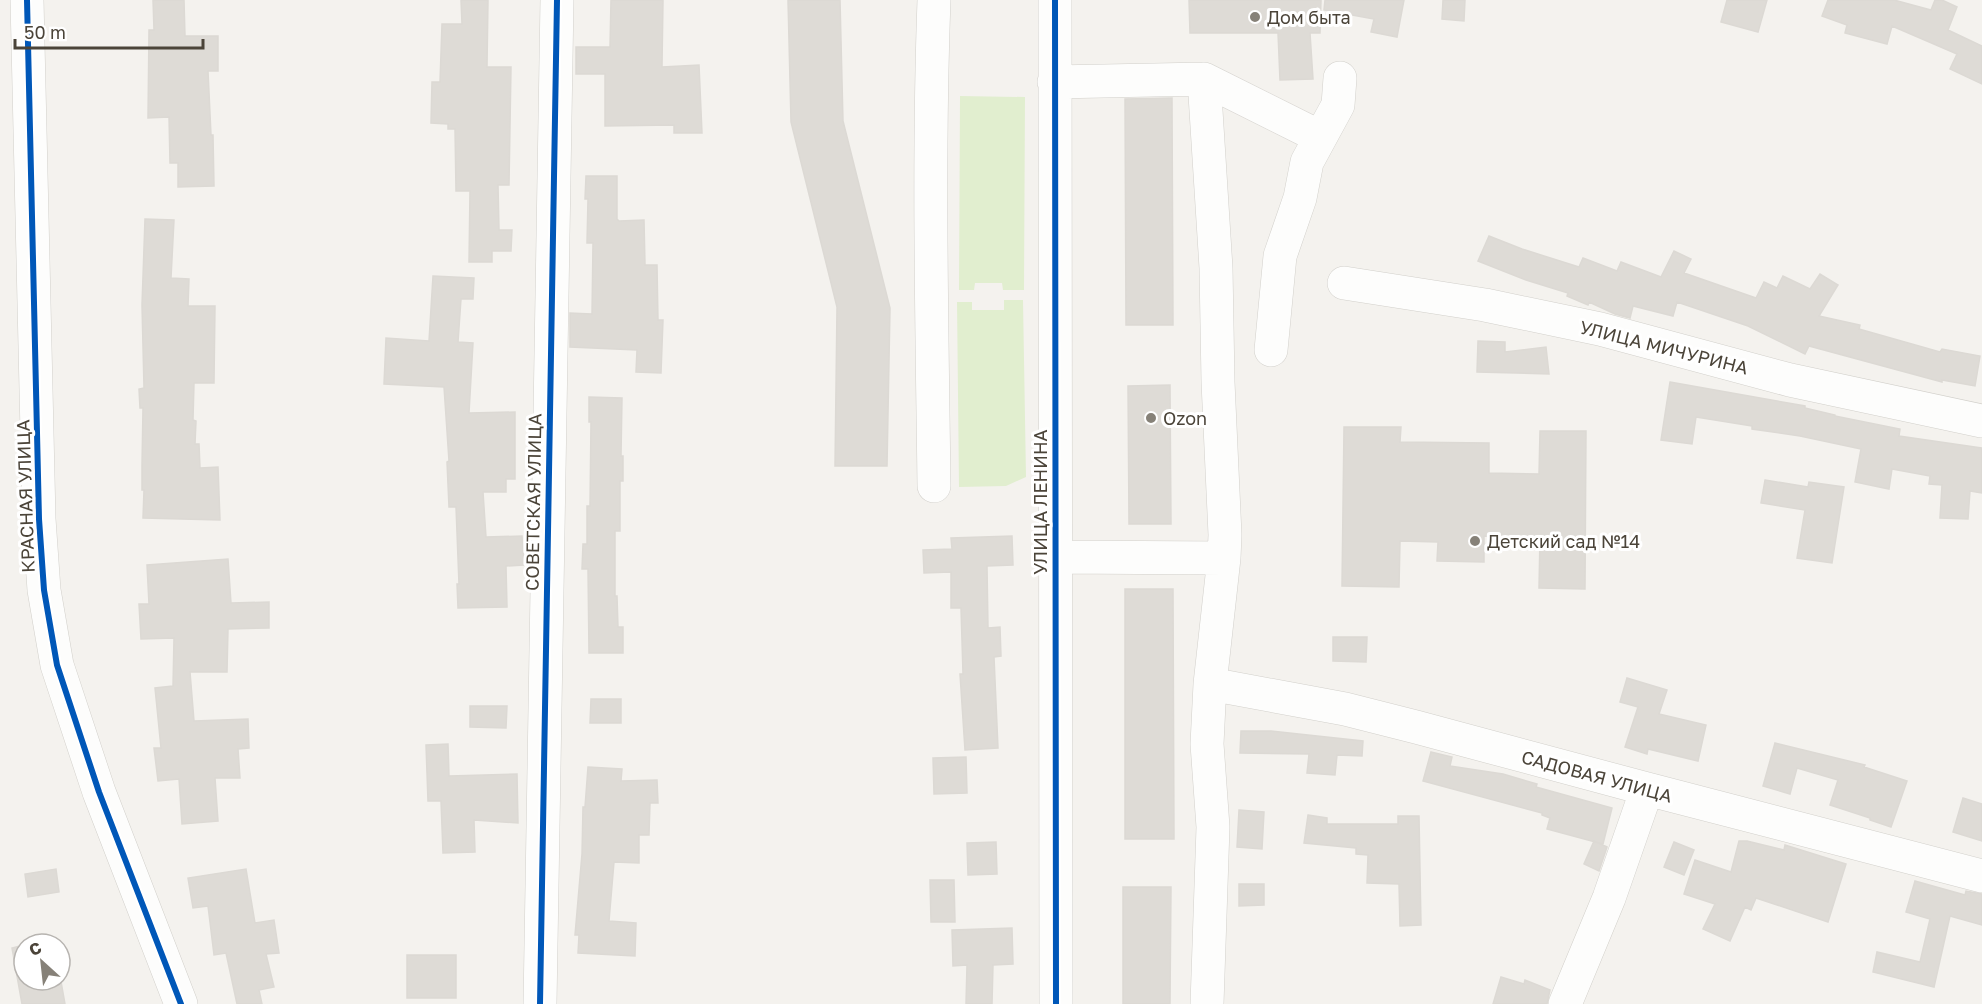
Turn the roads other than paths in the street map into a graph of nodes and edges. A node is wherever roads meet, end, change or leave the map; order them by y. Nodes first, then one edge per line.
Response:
1 (27, 0) edge
2 (557, 0) edge
3 (934, 0) edge
4 (1055, 0) edge
5 (1340, 78) dead end
6 (1204, 79) junction
7 (1054, 82) junction
8 (1320, 137) junction
9 (1344, 283) dead end
10 (1271, 350) dead end
11 (1982, 421) edge
12 (934, 486) dead end
13 (1055, 557) junction
14 (1224, 558) junction
15 (1210, 684) junction
16 (1647, 789) junction
17 (1982, 876) edge
18 (181, 1004) edge
19 (540, 1004) edge
20 (1056, 1004) edge
21 (1207, 1004) edge
22 (1565, 1004) edge

1 - 18 street, КРАСНАЯ УЛИЦА
2 - 19 street, СОВЕТСКАЯ УЛИЦА
3 - 12 street
4 - 7 street, УЛИЦА ЛЕНИНА
5 - 8 street
6 - 7 street
6 - 8 street
6 - 14 street
7 - 13 street, УЛИЦА ЛЕНИНА
8 - 10 street
9 - 11 street, УЛИЦА МИЧУРИНА
13 - 14 street
13 - 20 street, УЛИЦА ЛЕНИНА
14 - 15 street
15 - 16 street, САДОВАЯ УЛИЦА
15 - 21 street
16 - 17 street, САДОВАЯ УЛИЦА
16 - 22 street

